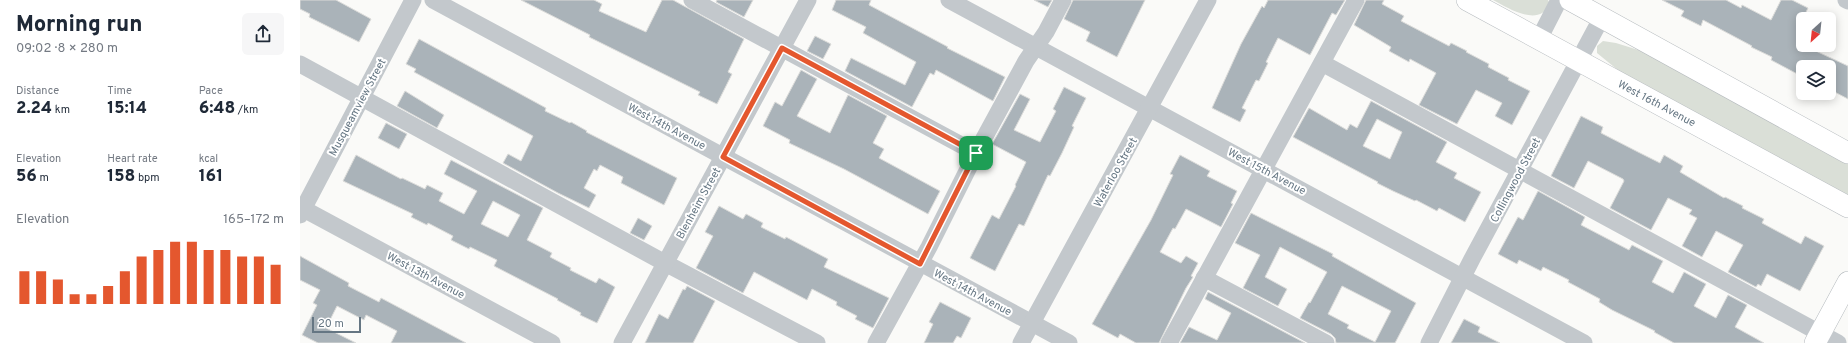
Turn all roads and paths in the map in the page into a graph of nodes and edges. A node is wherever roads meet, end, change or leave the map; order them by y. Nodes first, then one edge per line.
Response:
1 (413, 0) edge
2 (433, 0) edge
3 (692, 0) edge
4 (808, 0) edge
5 (949, 0) edge
6 (1063, 0) edge
7 (1208, 0) edge
8 (1356, 0) edge
9 (1467, 0) edge
10 (1559, 0) edge
11 (1570, 0) edge
12 (1602, 18) junction
13 (1539, 38) junction
14 (1036, 47) junction
15 (782, 48) junction
16 (1579, 60) junction
17 (1322, 63) junction
18 (300, 64) edge
19 (363, 98) junction
20 (1150, 108) junction
21 (976, 153) junction
22 (1848, 153) edge
23 (723, 157) junction
24 (1263, 170) junction
25 (1520, 170) junction
26 (1848, 207) edge
27 (301, 210) edge
28 (665, 263) junction
29 (920, 264) junction
30 (1462, 277) junction
31 (1204, 278) junction
32 (1848, 282) edge
33 (1032, 324) junction
34 (1824, 340) edge
35 (552, 343) edge
36 (622, 343) edge
37 (817, 343) edge
38 (876, 343) edge
39 (1021, 343) edge
40 (1070, 343) edge
41 (1169, 343) edge
42 (1326, 343) edge
43 (1429, 343) edge
44 (1584, 343) edge

1 - 19 street, Musqueamview Street
2 - 23 street, West 14th Avenue
3 - 15 street
4 - 15 street, Blenheim Street
5 - 14 street, West 15th Avenue
6 - 14 street
7 - 20 street, Waterloo Street
8 - 17 street
9 - 13 main road, West 16th Avenue
10 - 13 street
11 - 12 main road
12 - 16 street, Collingwood Street
12 - 22 main road
13 - 16 main road, West 16th Avenue
14 - 20 street, West 15th Avenue
14 - 21 street
15 - 21 street
15 - 23 street, Blenheim Street
16 - 25 street, Collingwood Street
16 - 26 main road, West 16th Avenue
17 - 24 street
17 - 25 street
18 - 19 street
19 - 27 street, Musqueamview Street
19 - 28 street
20 - 24 street, West 15th Avenue
20 - 33 street, Waterloo Street
21 - 29 street
23 - 28 street, Blenheim Street
23 - 29 street, West 14th Avenue
24 - 30 street, West 15th Avenue
24 - 31 street
25 - 30 street, Collingwood Street
25 - 34 street
27 - 35 street, West 13th Avenue
28 - 36 street, Blenheim Street
28 - 37 street
29 - 33 street, West 14th Avenue
29 - 38 street
30 - 43 street, Collingwood Street
30 - 44 street, West 15th Avenue
31 - 41 street
31 - 42 street
32 - 34 main road
33 - 39 street, Waterloo Street
33 - 40 street, West 14th Avenue

